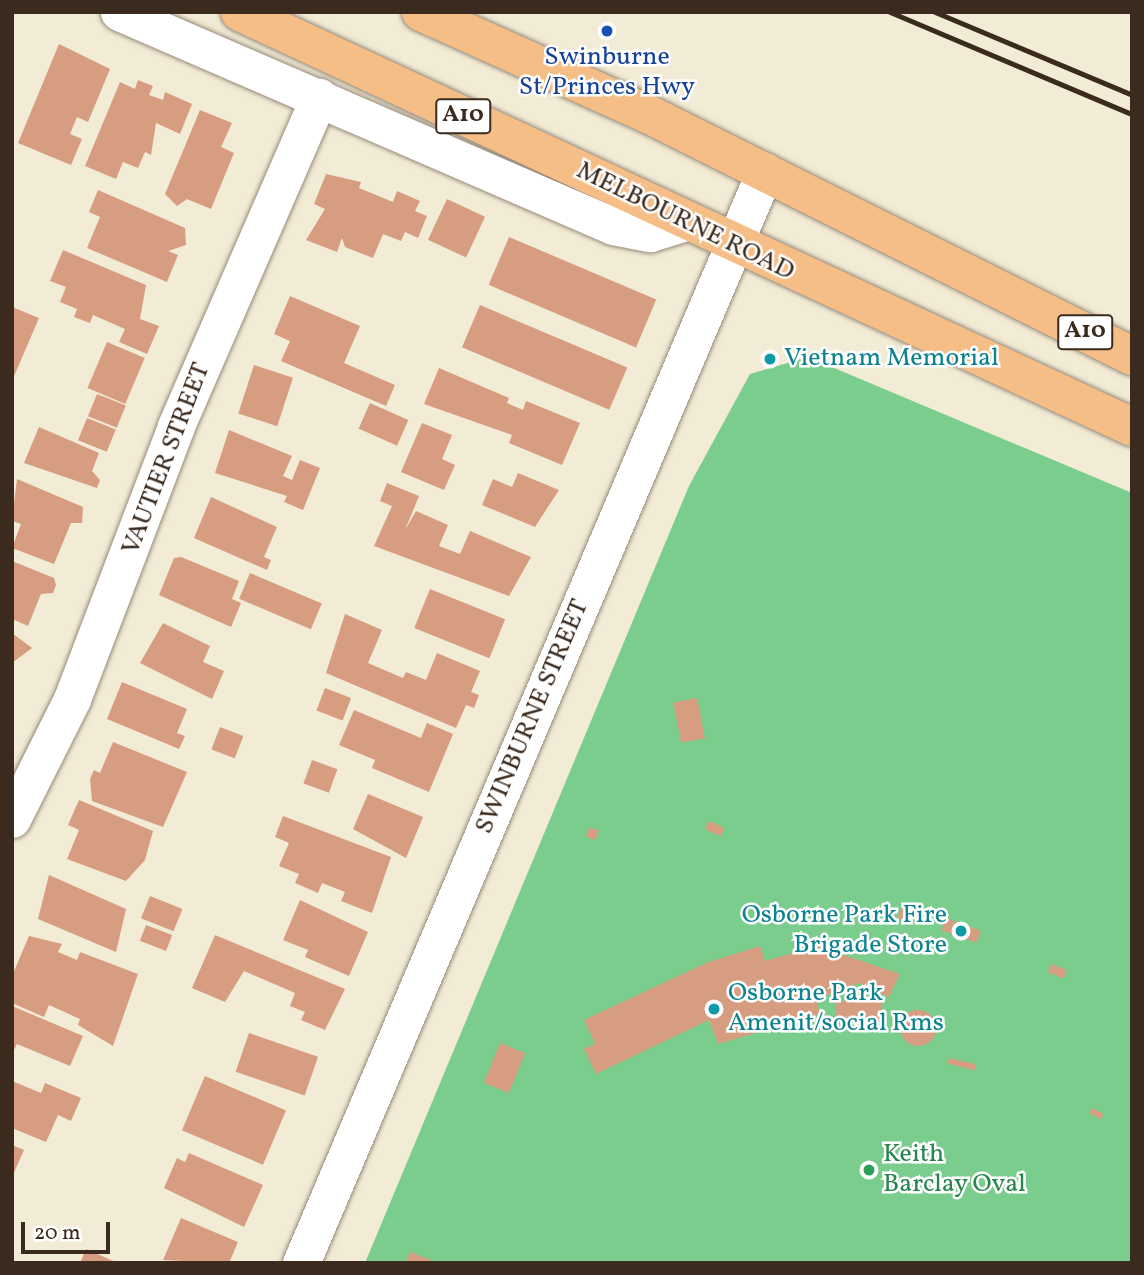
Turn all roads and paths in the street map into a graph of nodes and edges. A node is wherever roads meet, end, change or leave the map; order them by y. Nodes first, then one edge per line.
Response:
1 (119, 12) edge
2 (240, 12) edge
3 (421, 12) edge
4 (319, 97) junction
5 (765, 171) junction
6 (685, 222) junction
7 (733, 245) junction
8 (1132, 356) edge
9 (1132, 427) edge
10 (12, 819) edge
11 (301, 1263) edge

1 - 4 street
2 - 6 highway, MELBOURNE ROAD / A10
3 - 5 highway, A10
4 - 6 street
4 - 10 street, VAUTIER STREET
5 - 7 street, SWINBURNE STREET
5 - 8 highway, A10
6 - 7 highway, MELBOURNE ROAD / A10
7 - 9 highway, MELBOURNE ROAD / A10
7 - 11 street, SWINBURNE STREET

